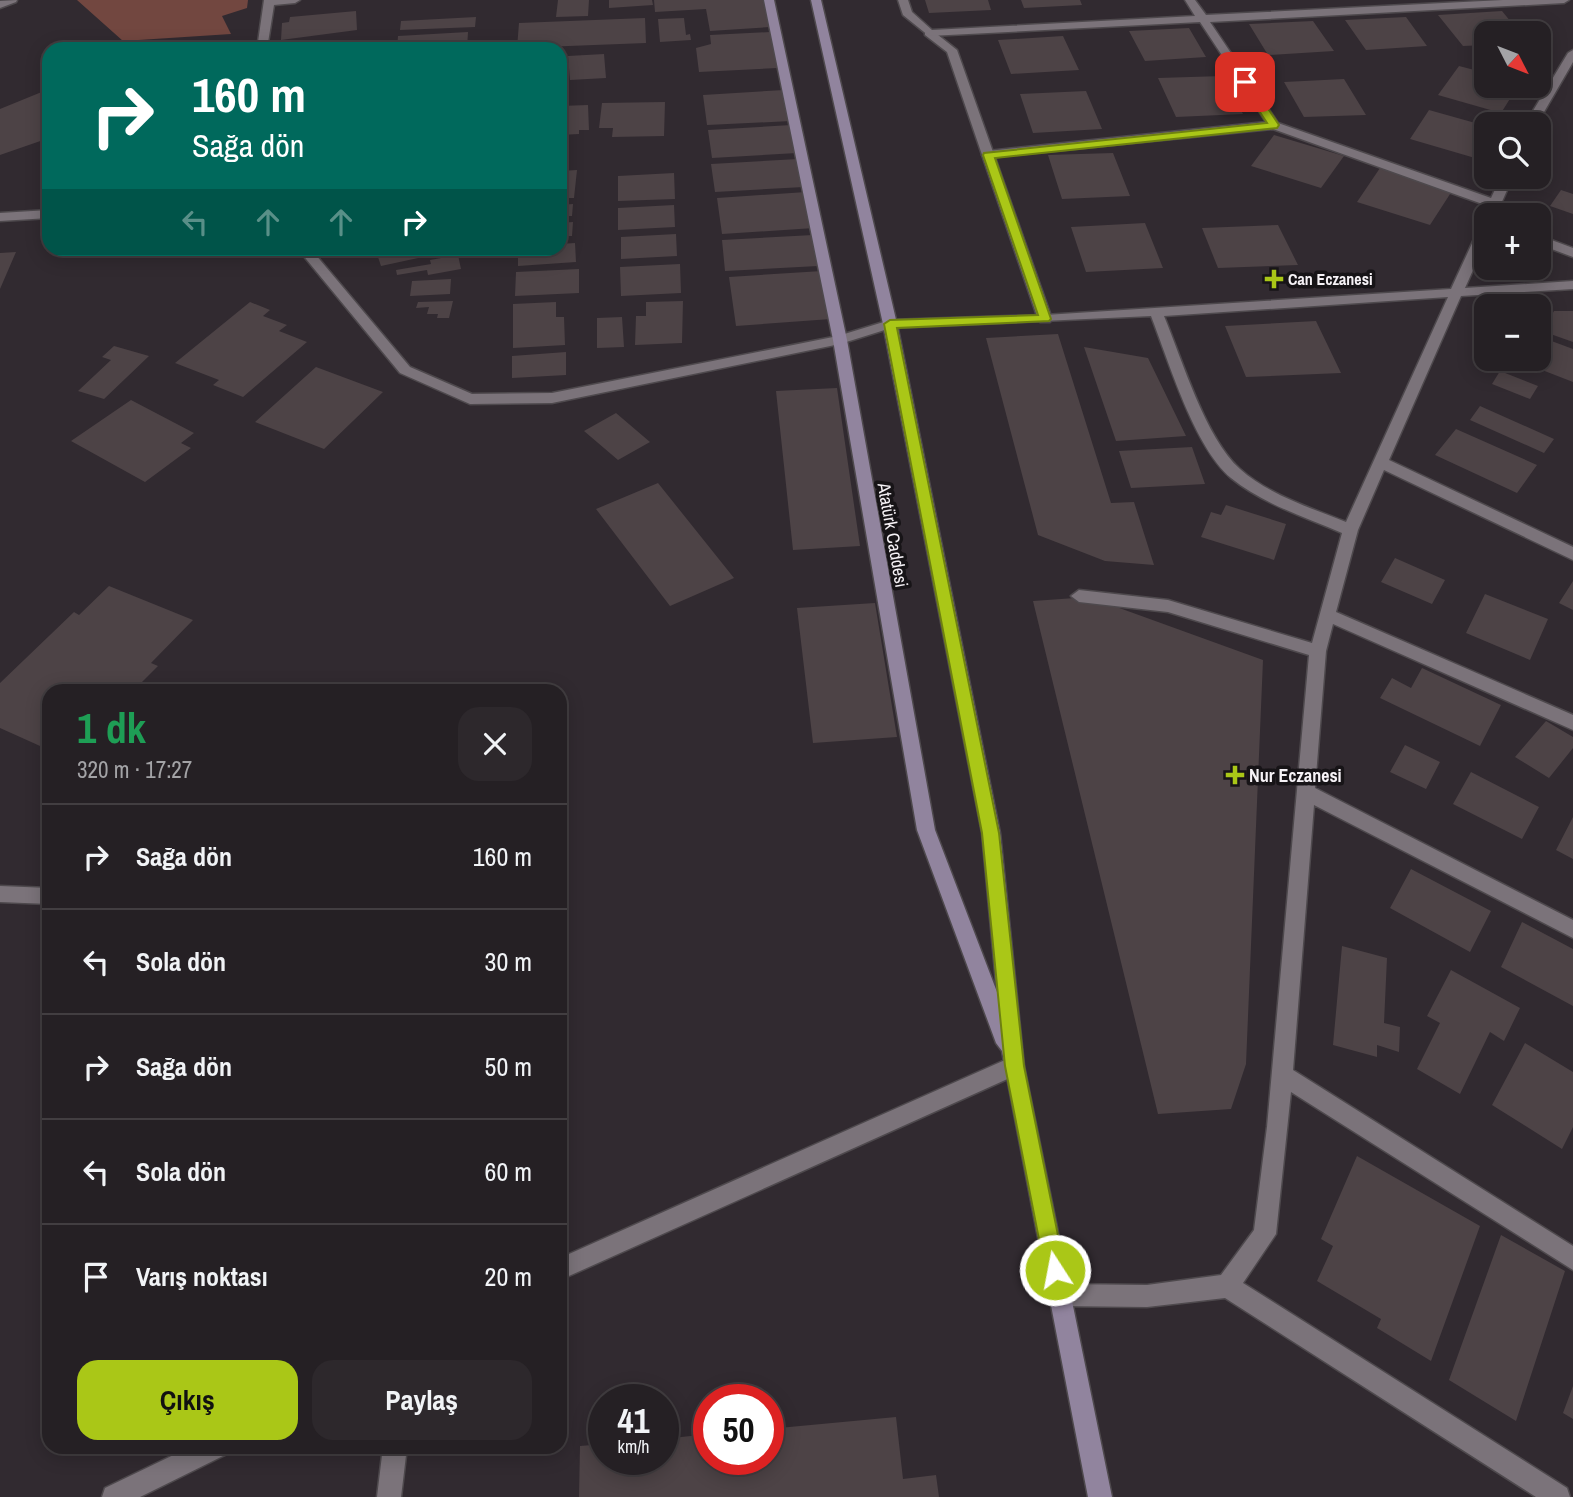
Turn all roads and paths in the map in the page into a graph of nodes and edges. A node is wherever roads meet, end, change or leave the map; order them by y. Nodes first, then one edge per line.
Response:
1 (12, 0) edge
2 (295, 0) edge
3 (769, 0) edge
4 (816, 0) edge
5 (903, 0) edge
6 (1190, 0) edge
7 (1563, 0) edge
8 (269, 1) edge
9 (0, 5) edge
10 (1202, 18) junction
11 (929, 33) junction
12 (263, 42) edge
13 (1573, 53) edge
14 (1538, 112) edge
15 (1274, 125) junction
16 (988, 155) junction
17 (1475, 203) edge
18 (42, 214) edge
19 (0, 217) edge
20 (1551, 244) edge
21 (1474, 252) edge
22 (1573, 253) edge
23 (310, 256) edge
24 (1573, 285) edge
25 (1456, 292) junction
26 (1156, 311) junction
27 (1045, 319) junction
28 (890, 324) junction
29 (839, 340) junction
30 (1380, 462) junction
31 (1350, 530) junction
32 (1573, 554) edge
33 (1079, 596) dead end
34 (1328, 615) junction
35 (1318, 651) junction
36 (1573, 723) edge
37 (1306, 792) junction
38 (0, 894) edge
39 (42, 896) edge
40 (1573, 929) edge
41 (1014, 1066) junction
42 (1282, 1075) junction
43 (1573, 1259) edge
44 (567, 1266) edge
45 (1227, 1286) junction
46 (1060, 1295) junction
47 (203, 1454) edge
48 (394, 1454) edge
49 (114, 1497) edge
50 (389, 1497) edge
51 (1100, 1497) edge
52 (1559, 1497) edge

1 - 9 street
2 - 8 street
3 - 29 main road, Atatürk Caddesi
4 - 28 main road
5 - 11 street
6 - 10 street
7 - 10 street
8 - 12 street
10 - 11 street
10 - 15 street
11 - 16 street
13 - 14 street
15 - 16 street
15 - 17 street
16 - 27 street
18 - 19 street
20 - 22 street
21 - 25 street
23 - 29 street
24 - 25 street
25 - 26 street
25 - 30 street
26 - 27 street
26 - 31 street
27 - 28 street
28 - 29 street
28 - 41 main road
29 - 41 main road, Atatürk Caddesi
30 - 31 street
30 - 32 street
31 - 34 street
33 - 35 street
34 - 35 street
34 - 36 street
35 - 37 street
37 - 40 street
37 - 42 street
38 - 39 street
41 - 44 street
41 - 46 main road
42 - 43 street
42 - 45 street
45 - 46 street
45 - 52 street
46 - 51 main road
47 - 49 street
48 - 50 street

